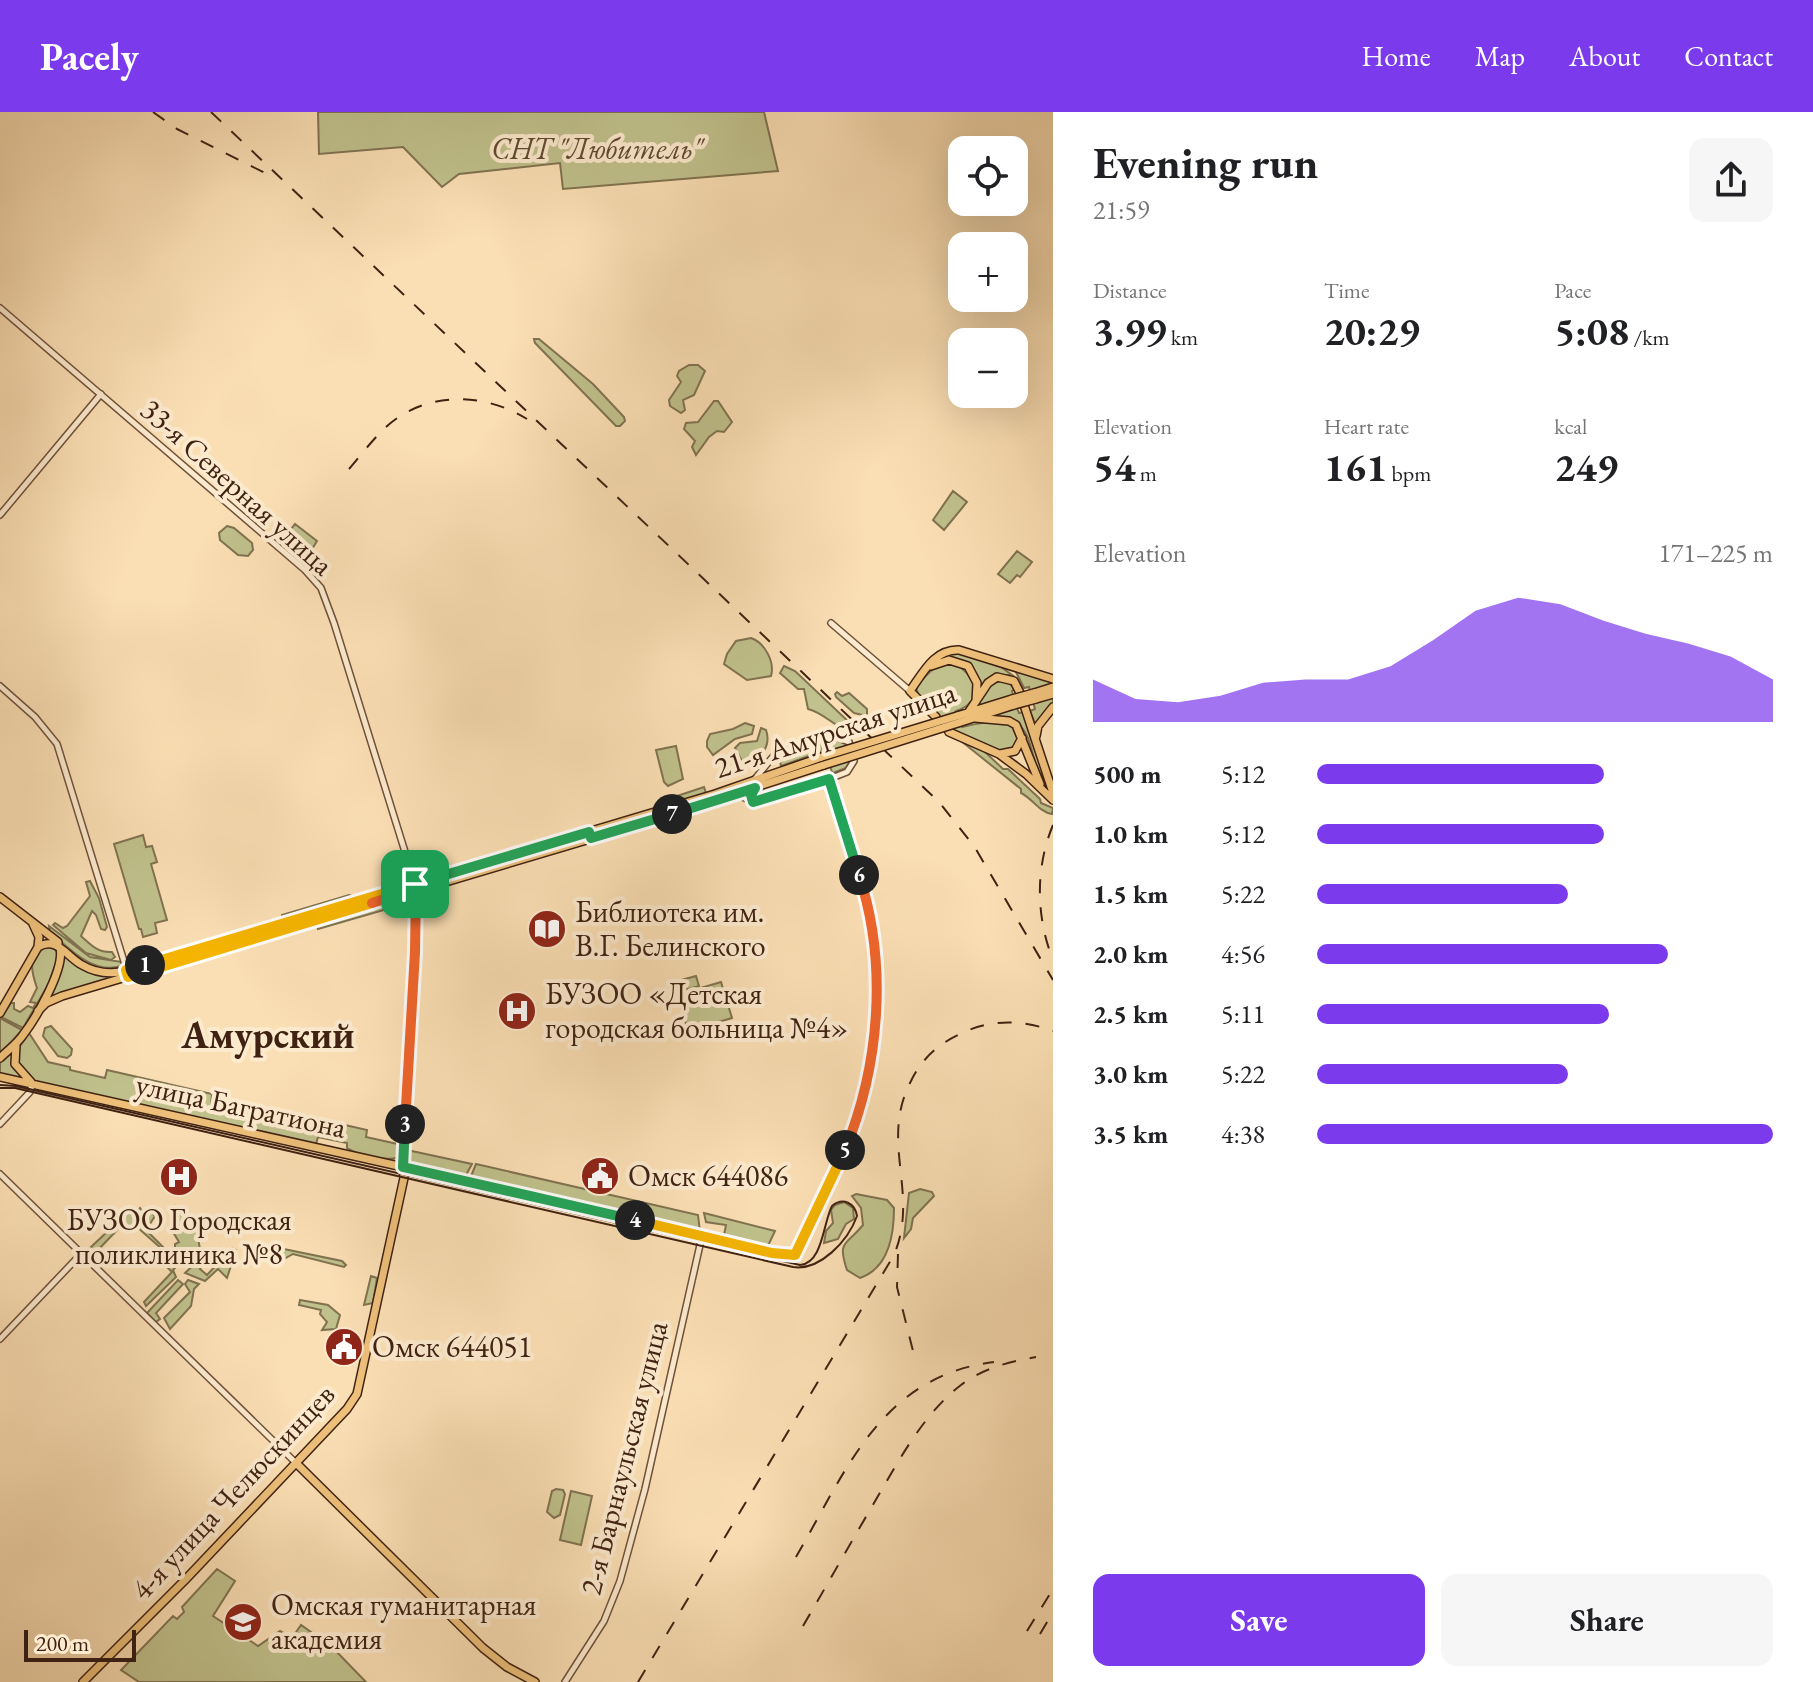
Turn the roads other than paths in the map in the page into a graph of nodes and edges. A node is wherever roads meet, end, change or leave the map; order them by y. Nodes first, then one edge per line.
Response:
1 (0, 308) edge
2 (101, 394) junction
3 (0, 515) edge
4 (831, 623) dead end
5 (1004, 665) junction
6 (926, 670) junction
7 (1053, 679) edge
8 (0, 686) edge
9 (1053, 687) edge
10 (910, 691) junction
11 (1053, 694) edge
12 (1035, 696) junction
13 (976, 701) junction
14 (1024, 705) dead end
15 (1053, 707) edge
16 (972, 715) junction
17 (936, 717) dead end
18 (949, 732) dead end
19 (1022, 735) junction
20 (1035, 738) junction
21 (849, 742) dead end
22 (776, 753) junction
23 (999, 754) junction
24 (823, 761) junction
25 (854, 761) dead end
26 (789, 769) junction
27 (829, 779) junction
28 (752, 786) junction
29 (1050, 792) edge
30 (736, 794) junction
31 (1053, 800) edge
32 (753, 802) junction
33 (590, 835) junction
34 (415, 886) junction
35 (0, 897) edge
36 (33, 924) junction
37 (38, 947) junction
38 (59, 947) junction
39 (130, 974) junction
40 (38, 1011) junction
41 (0, 1013) edge
42 (16, 1044) junction
43 (0, 1058) edge
44 (0, 1077) edge
45 (32, 1084) junction
46 (0, 1124) edge
47 (403, 1167) junction
48 (0, 1174) edge
49 (702, 1236) junction
50 (81, 1254) junction
51 (0, 1339) edge
52 (296, 1463) junction
53 (83, 1682) edge
54 (535, 1682) edge
55 (565, 1682) edge

1 - 2 street, 33-я Северная улица
2 - 3 street
2 - 34 street, 33-я Северная улица
4 - 10 street
5 - 6 main road
5 - 7 main road
5 - 13 main road
6 - 10 main road
6 - 13 main road
8 - 39 street
9 - 12 main road, 21-я Амурская улица
10 - 17 main road
11 - 12 main road, 21-я Амурская улица
12 - 16 main road, 21-я Амурская улица, bridge
13 - 16 main road
14 - 20 main road
15 - 20 main road
16 - 19 main road
16 - 24 main road, 21-я Амурская улица, bridge
18 - 23 main road
19 - 23 main road
19 - 29 main road
20 - 29 main road
21 - 22 street
22 - 26 street
22 - 28 street
23 - 29 main road
24 - 26 main road, 21-я Амурская улица
24 - 28 main road, 21-я Амурская улица
25 - 27 street
26 - 28 main road, 21-я Амурская улица
27 - 32 street
27 - 49 street, улица Багратиона
28 - 30 main road, 21-я Амурская улица
28 - 32 street
28 - 33 main road, 21-я Амурская улица
29 - 31 main road
30 - 32 street
30 - 33 main road, 21-я Амурская улица
33 - 34 main road, 21-я Амурская улица
34 - 39 main road, 21-я Амурская улица
34 - 47 main road, 4-я улица Челюскинцев
35 - 36 main road
36 - 37 main road
36 - 38 main road
37 - 38 main road
37 - 41 main road
38 - 39 main road
38 - 40 main road
39 - 40 main road, 21-я Амурская улица
40 - 42 main road
42 - 43 main road
42 - 45 main road
44 - 45 main road, улица Багратиона
45 - 46 street
45 - 47 main road, улица Багратиона
47 - 49 street, улица Багратиона
47 - 52 main road, 4-я улица Челюскинцев
48 - 50 street
49 - 55 street, 2-я Барнаульская улица
50 - 51 street
50 - 52 street
52 - 53 main road, 4-я улица Челюскинцев
52 - 54 main road

